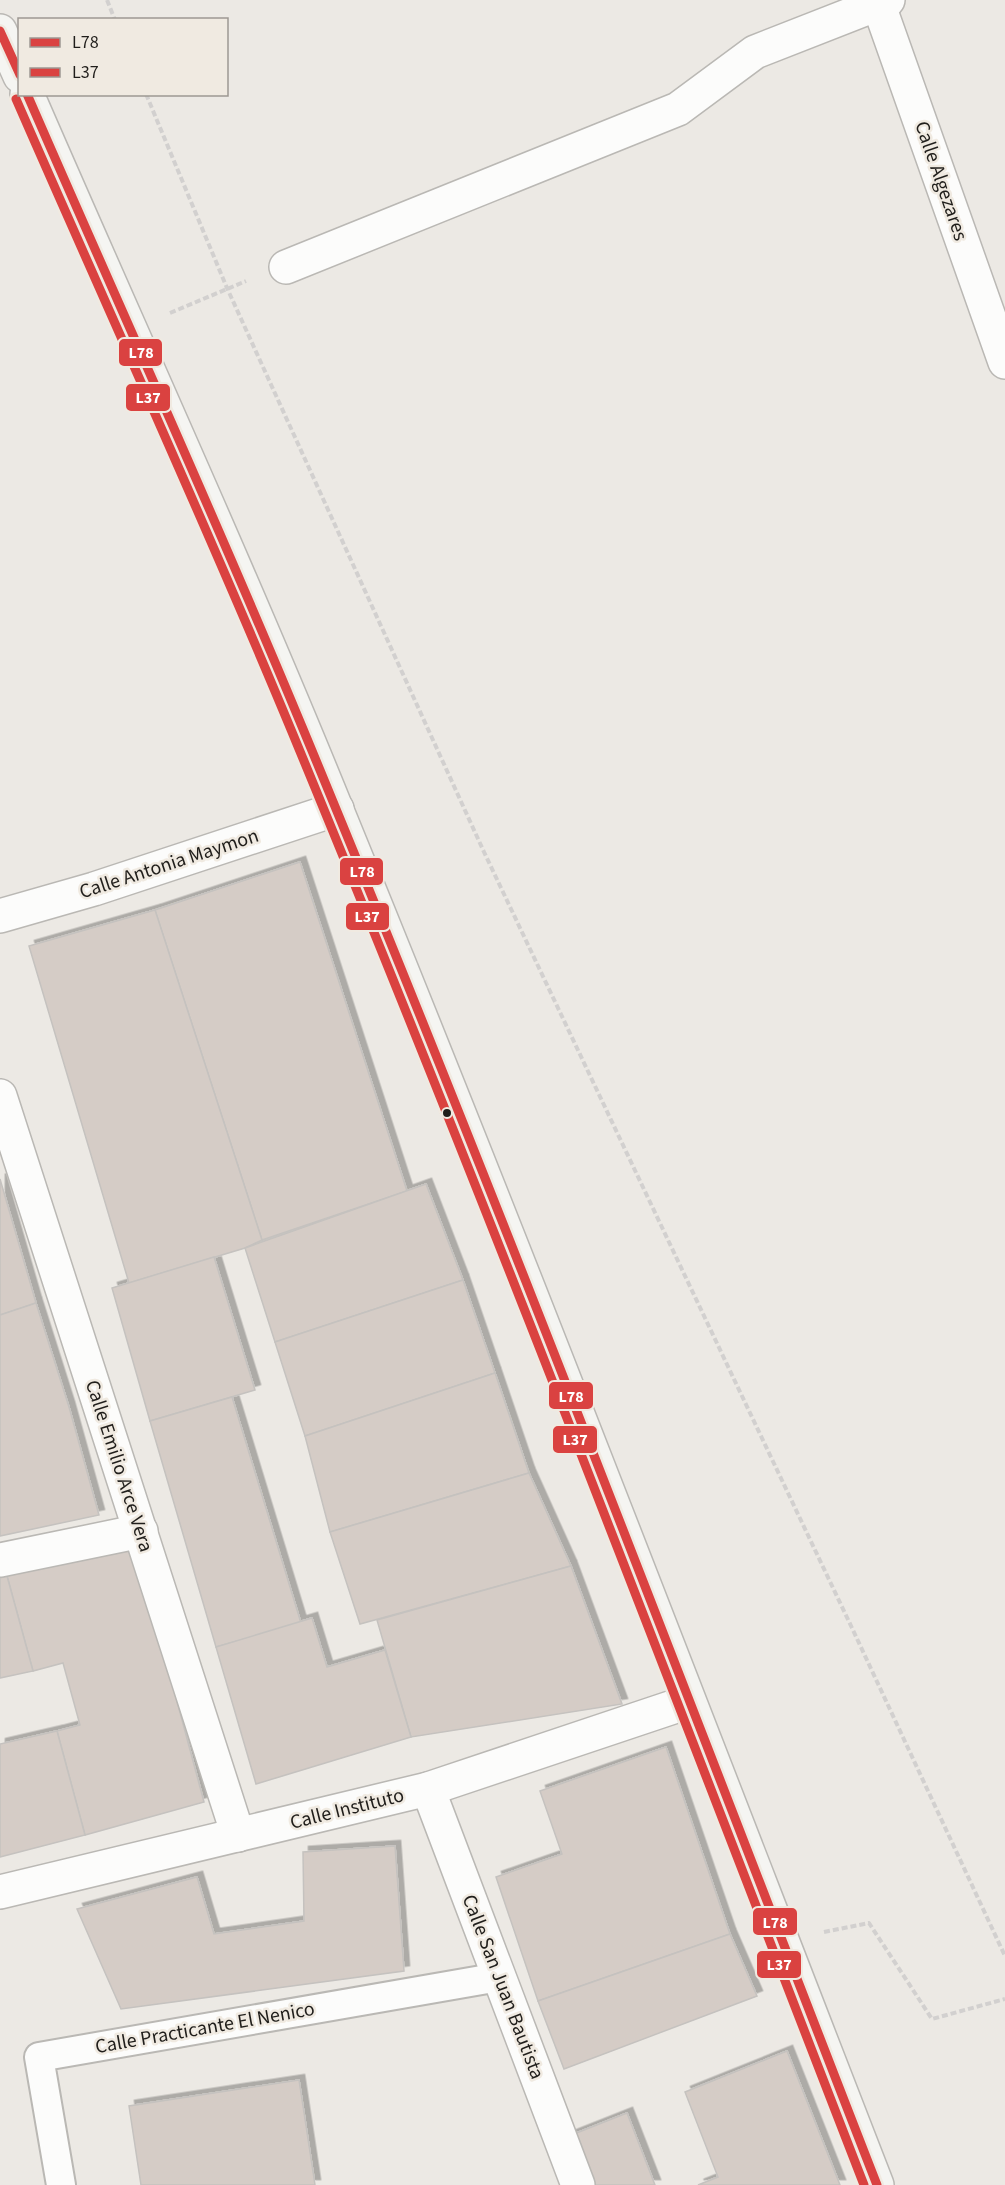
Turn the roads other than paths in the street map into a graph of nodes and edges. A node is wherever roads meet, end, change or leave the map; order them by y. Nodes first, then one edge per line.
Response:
1 (881, 1) edge
2 (0, 31) edge
3 (18, 72) edge
4 (28, 96) edge
5 (286, 267) road end
6 (1005, 362) edge
7 (337, 809) junction
8 (0, 916) edge
9 (0, 1096) edge
10 (141, 1531) junction
11 (0, 1560) edge
12 (688, 1702) junction
13 (428, 1789) junction
14 (238, 1835) junction
15 (0, 1892) edge
16 (499, 1977) junction
17 (60, 2185) edge
18 (578, 2185) edge
19 (877, 2185) edge

1 - 5 street
1 - 6 street, Calle Algezares
2 - 3 main road
4 - 7 main road
7 - 8 street, Calle Antonia Maymon
7 - 12 main road
9 - 10 street, Calle Emilio Arce Vera
10 - 11 street
10 - 14 street, Calle Emilio Arce Vera
12 - 13 street, Calle Instituto
12 - 19 main road
13 - 14 street, Calle Instituto
13 - 16 street, Calle San Juan Bautista
14 - 15 street, Calle Instituto
16 - 17 street, Calle Practicante El Nenico
16 - 18 street, Calle San Juan Bautista

